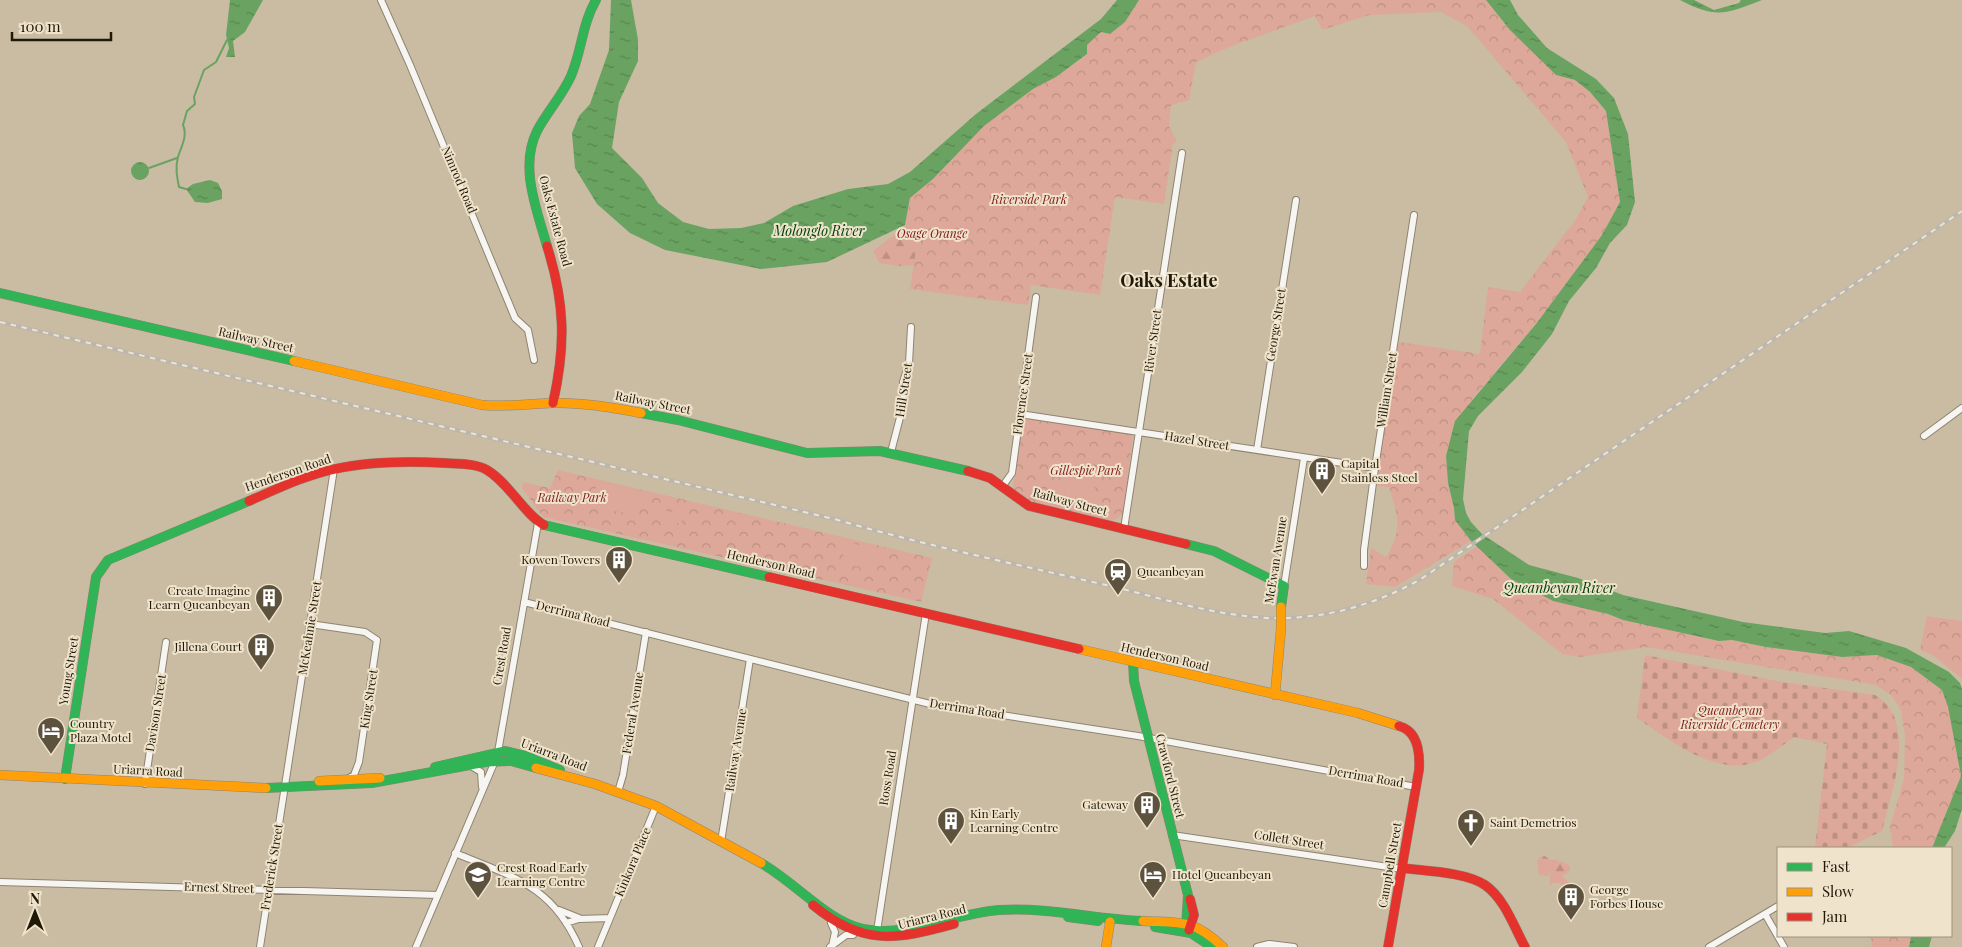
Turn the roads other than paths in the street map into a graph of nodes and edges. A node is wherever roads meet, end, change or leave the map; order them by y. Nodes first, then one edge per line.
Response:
1 (381, 0) edge
2 (596, 0) edge
3 (1182, 152) dead end
4 (1296, 200) dead end
5 (1414, 215) dead end
6 (0, 293) edge
7 (1036, 297) dead end
8 (911, 327) dead end
9 (534, 360) dead end
10 (552, 403) junction
11 (1962, 408) edge
12 (1020, 414) junction
13 (1140, 432) junction
14 (1924, 436) dead end
15 (1257, 450) junction
16 (891, 452) junction
17 (1304, 458) junction
18 (1375, 468) junction
19 (334, 469) junction
20 (1002, 487) junction
21 (538, 523) junction
22 (1124, 529) junction
23 (1364, 566) dead end
24 (100, 567) joint
25 (1284, 586) junction
26 (524, 602) junction
27 (926, 613) junction
28 (310, 624) junction
29 (646, 632) junction
30 (166, 642) dead end
31 (750, 659) junction
32 (1133, 662) junction
33 (1275, 695) junction
34 (912, 700) junction
35 (1148, 737) junction
36 (496, 756) junction
37 (360, 762) junction
38 (468, 766) junction
39 (417, 773) junction
40 (0, 775) edge
41 (348, 778) junction
42 (371, 778) junction
43 (396, 778) junction
44 (65, 779) junction
45 (145, 784) junction
46 (290, 786) junction
47 (1416, 787) junction
48 (482, 790) junction
49 (618, 792) junction
50 (656, 806) junction
51 (1172, 835) junction
52 (721, 842) junction
53 (455, 853) junction
54 (1402, 869) junction
55 (0, 882) edge
56 (793, 882) junction
57 (269, 890) junction
58 (438, 895) junction
59 (1777, 907) edge
60 (557, 909) junction
61 (1765, 914) junction
62 (610, 918) junction
63 (588, 919) junction
64 (1105, 922) junction
65 (566, 923) junction
66 (831, 923) junction
67 (1188, 927) junction
68 (853, 935) junction
69 (1777, 935) edge
70 (875, 939) edge
71 (260, 947) edge
72 (416, 947) edge
73 (579, 947) edge
74 (598, 947) edge
75 (830, 947) edge
76 (1106, 947) edge
77 (1212, 947) edge
78 (1223, 947) edge
79 (1257, 947) edge
80 (1294, 947) edge
81 (1388, 947) edge
82 (1525, 947) edge
83 (1709, 947) edge

1 - 9 street, Nimrod Road
2 - 10 street, Oaks Estate Road
3 - 13 street, River Street
4 - 15 street, George Street
5 - 18 street, William Street
6 - 10 street, Railway Street
7 - 12 street, Florence Street
8 - 16 street, Hill Street
10 - 16 street, Railway Street
11 - 14 street
12 - 13 street, Hazel Street
12 - 20 street, Florence Street
13 - 15 street, Hazel Street
13 - 22 street, River Street
15 - 17 street, Hazel Street
16 - 20 street, Railway Street
17 - 18 street, Hazel Street
17 - 25 street, McEwan Avenue
18 - 23 street, William Street
19 - 21 street, Henderson Road
19 - 24 street, Henderson Road
19 - 28 street, McKeahnie Street
20 - 22 street, Railway Street
21 - 26 street, Crest Road
21 - 27 street, Henderson Road
22 - 25 street, Railway Street
24 - 44 street, Young Street
25 - 33 street, McEwan Avenue, bridge
26 - 29 street, Derrima Road
26 - 36 street, Crest Road
27 - 32 street, Henderson Road
27 - 34 street, Ross Road
28 - 37 street, King Street
28 - 46 street, McKeahnie Street
29 - 31 street, Derrima Road
29 - 49 street, Federal Avenue
30 - 45 street, Davison Street
31 - 34 street, Derrima Road
31 - 52 street, Railway Avenue
32 - 33 street, Henderson Road
32 - 35 street, Crawford Street
33 - 47 street, Henderson Road
34 - 35 street, Derrima Road
34 - 70 street, Ross Road
35 - 47 street, Derrima Road
35 - 51 street, Crawford Street
36 - 38 street, Uriarra Road
36 - 39 street, Uriarra Road
36 - 48 street, Crest Road
36 - 49 street, Uriarra Road
37 - 41 street, King Street
37 - 42 street
38 - 39 street, Uriarra Road
38 - 48 street
39 - 43 street, Uriarra Road
40 - 44 street, Uriarra Road
41 - 42 street, Uriarra Road
41 - 46 street, Uriarra Road
42 - 43 street, Uriarra Road
43 - 46 street, Uriarra Road
44 - 45 street, Uriarra Road
45 - 46 street, Uriarra Road
46 - 57 street, Frederick Street
47 - 54 street, Campbell Street
48 - 53 street, Crest Road
49 - 50 street, Uriarra Road
50 - 52 street, Uriarra Road
50 - 62 street, Kinkora Place
51 - 54 street, Collett Street
51 - 67 street, Crawford Street
52 - 56 street, Uriarra Road
53 - 58 street, Crest Road
53 - 60 street
54 - 81 street, Campbell Street
54 - 82 street, Collett Street
55 - 57 street, Ernest Street
56 - 66 street, Uriarra Road
56 - 70 street, Uriarra Road
57 - 58 street, Ernest Street
57 - 71 street, Frederick Street
58 - 72 street, Crest Road
59 - 61 street
60 - 63 street
60 - 65 street
61 - 69 street
61 - 83 street
62 - 63 street
62 - 74 street, Kinkora Place
63 - 65 street
64 - 67 street, Uriarra Road
64 - 70 street, Uriarra Road
64 - 76 street
65 - 73 street
66 - 68 street, Uriarra Road
66 - 75 street
67 - 77 street
67 - 78 street
68 - 70 street, Uriarra Road
68 - 75 street
79 - 80 street

